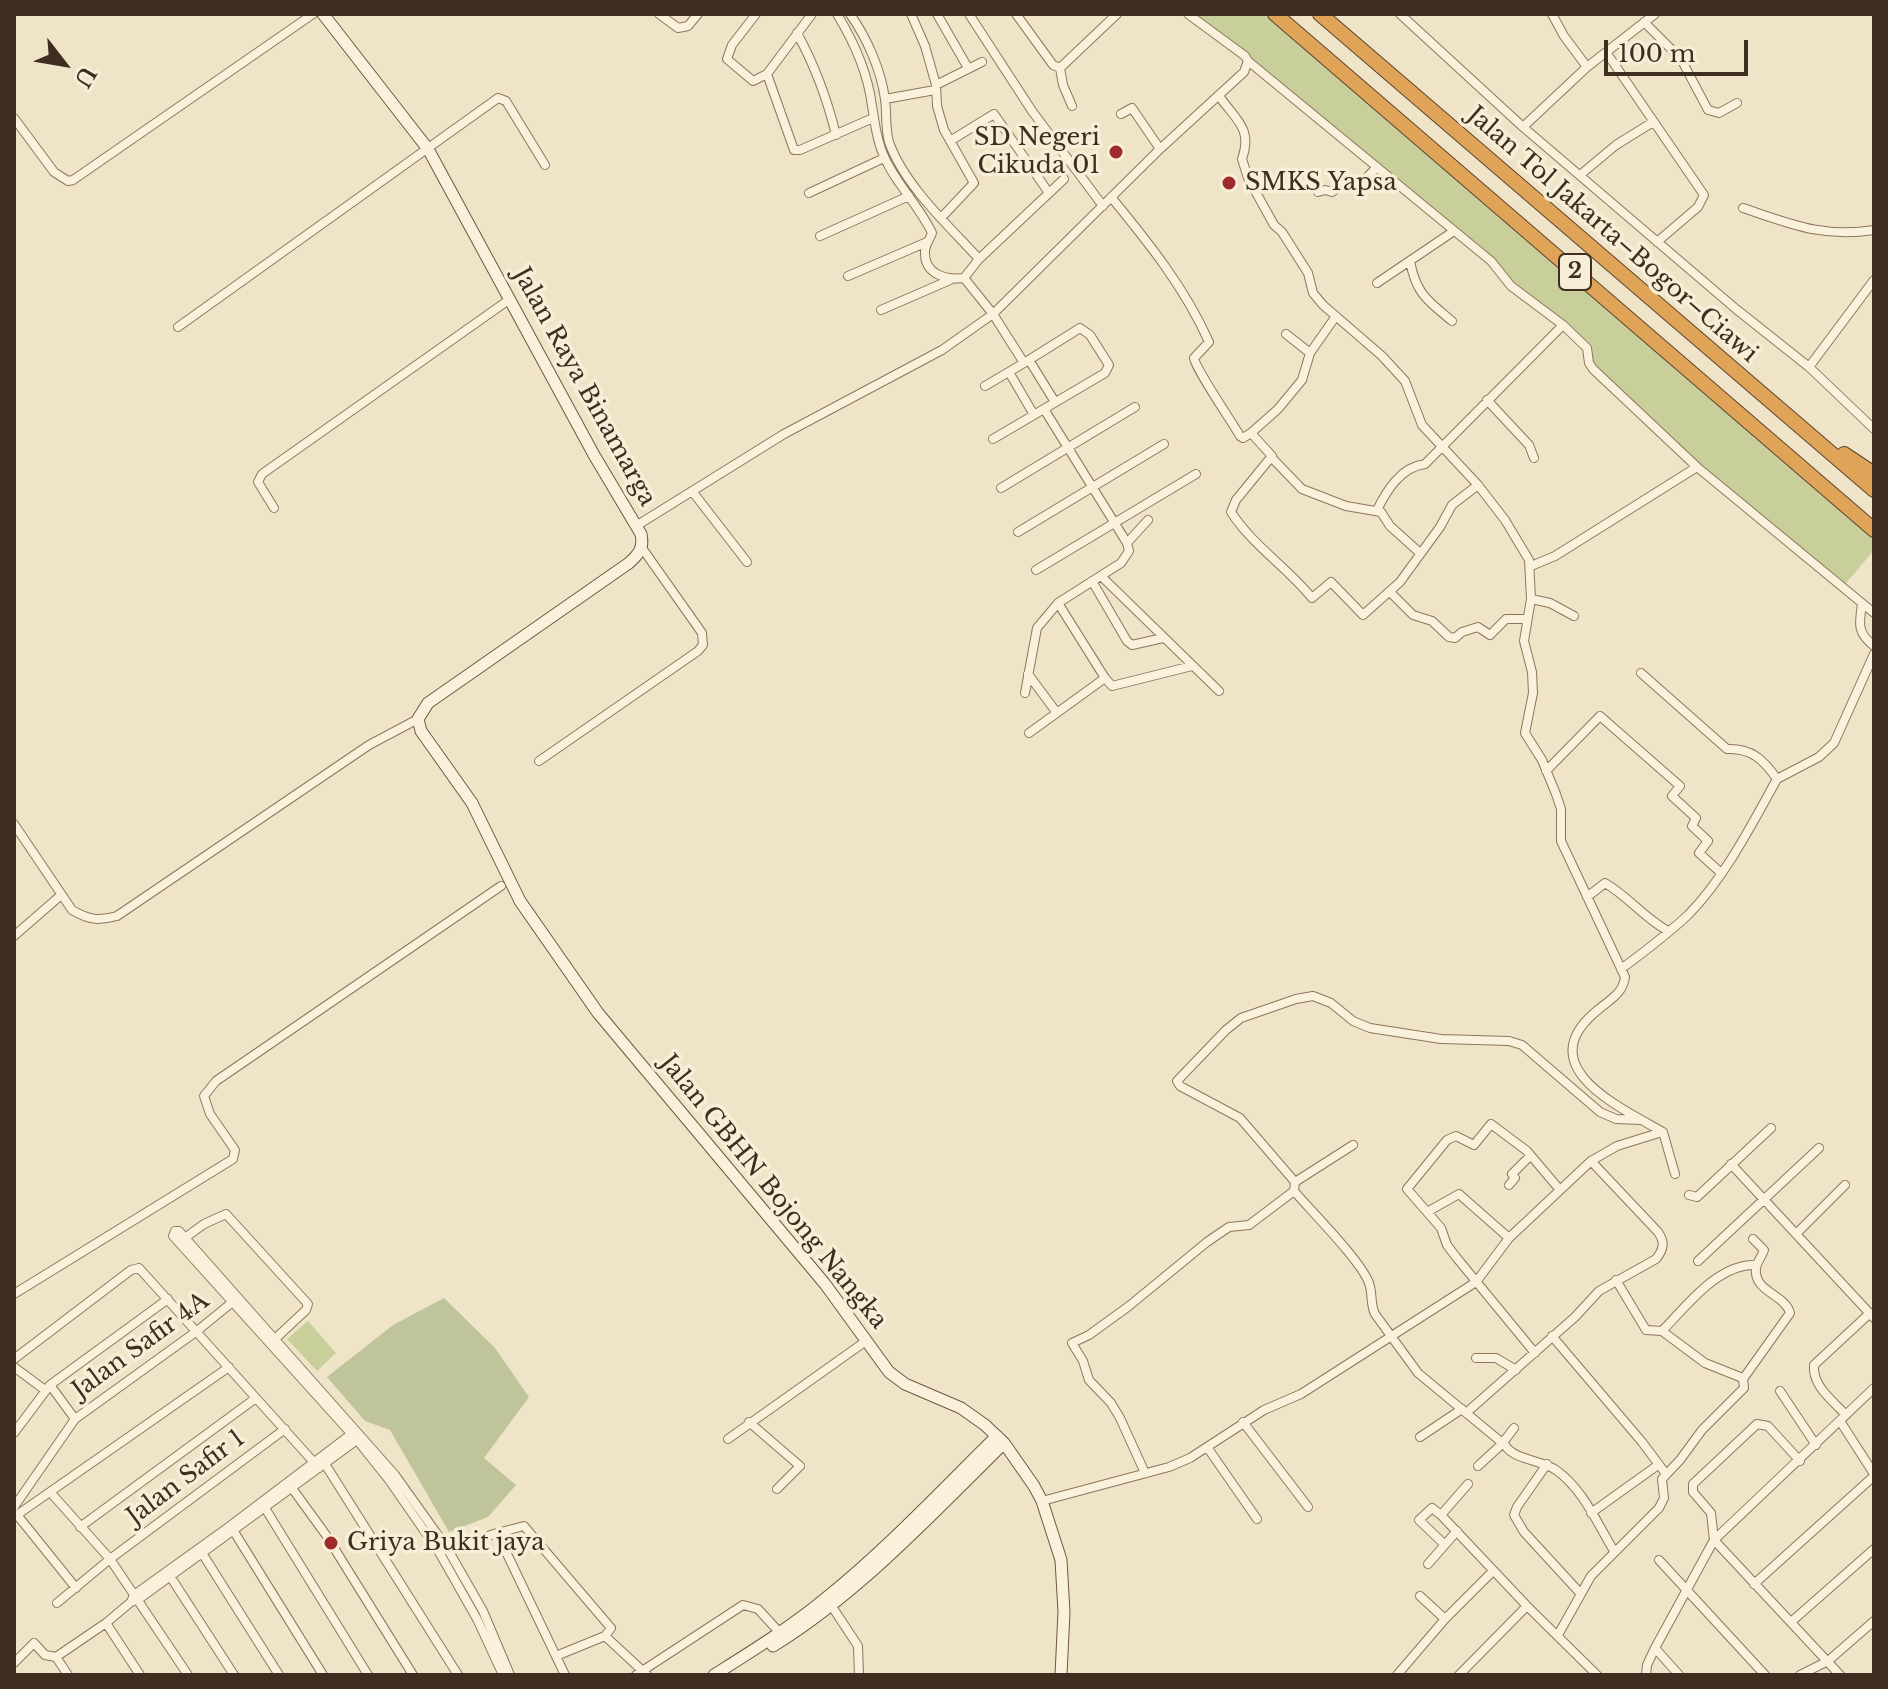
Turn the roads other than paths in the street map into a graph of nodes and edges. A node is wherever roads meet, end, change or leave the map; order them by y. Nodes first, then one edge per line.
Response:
1 (313, 14) edge
2 (323, 14) edge
3 (659, 14) edge
4 (698, 14) edge
5 (756, 14) edge
6 (812, 14) edge
7 (837, 14) edge
8 (850, 14) edge
9 (937, 14) edge
10 (969, 14) edge
11 (1016, 14) edge
12 (1117, 14) edge
13 (1188, 14) edge
14 (1275, 14) edge
15 (1320, 14) edge
16 (1400, 14) edge
17 (1552, 14) edge
18 (1655, 14) edge
19 (914, 15) edge
20 (1644, 22) junction
21 (797, 33) junction
22 (1606, 52) junction
23 (1248, 61) junction
24 (982, 62) dead end
25 (1587, 67) junction
26 (968, 68) junction
27 (1060, 68) junction
28 (767, 74) junction
29 (935, 88) junction
30 (1219, 96) junction
31 (885, 99) junction
32 (1737, 103) dead end
33 (1072, 106) dead end
34 (1121, 114) dead end
35 (14, 118) edge
36 (873, 118) junction
37 (1653, 122) junction
38 (1523, 127) junction
39 (836, 135) junction
40 (950, 141) junction
41 (428, 149) junction
42 (1160, 149) junction
43 (884, 158) junction
44 (545, 165) dead end
45 (1377, 167) junction
46 (1580, 175) junction
47 (1064, 179) dead end
48 (1318, 192) dead end
49 (809, 193) dead end
50 (1049, 193) junction
51 (909, 196) junction
52 (1111, 197) junction
53 (1103, 206) junction
54 (1743, 208) dead end
55 (941, 218) junction
56 (1874, 230) edge
57 (1454, 231) junction
58 (820, 236) dead end
59 (927, 242) junction
60 (1657, 242) junction
61 (979, 259) junction
62 (1410, 261) junction
63 (848, 276) dead end
64 (964, 278) junction
65 (951, 279) junction
66 (1874, 280) edge
67 (1377, 283) dead end
68 (510, 299) junction
69 (881, 310) dead end
70 (993, 314) junction
71 (1336, 316) junction
72 (1452, 321) dead end
73 (1563, 325) junction
74 (178, 327) dead end
75 (1286, 334) dead end
76 (1310, 353) junction
77 (1027, 361) junction
78 (1809, 367) junction
79 (1009, 372) junction
80 (985, 386) dead end
81 (1487, 400) junction
82 (1055, 402) junction
83 (1135, 407) dead end
84 (1044, 409) junction
85 (1034, 415) junction
86 (1790, 418) junction
87 (1874, 429) edge
88 (1251, 433) junction
89 (993, 439) dead end
90 (1164, 444) dead end
91 (1442, 446) junction
92 (1067, 449) junction
93 (1272, 458) junction
94 (1534, 458) dead end
95 (1697, 467) junction
96 (1196, 474) dead end
97 (1874, 474) edge
98 (1478, 485) junction
99 (1001, 488) dead end
100 (1091, 488) junction
101 (1874, 490) edge
102 (692, 491) junction
103 (274, 508) dead end
104 (1377, 510) junction
105 (1148, 520) dead end
106 (1112, 523) junction
107 (636, 526) junction
108 (1874, 530) edge
109 (1018, 532) dead end
110 (1127, 543) junction
111 (642, 548) junction
112 (1420, 553) junction
113 (747, 562) dead end
114 (1531, 566) junction
115 (1036, 570) dead end
116 (1097, 578) junction
117 (1391, 593) junction
118 (1531, 599) junction
119 (1058, 603) junction
120 (1862, 604) junction
121 (1874, 613) edge
122 (1574, 616) dead end
123 (1527, 619) junction
124 (1163, 638) junction
125 (1874, 646) edge
126 (1874, 654) edge
127 (1192, 666) junction
128 (1027, 673) junction
129 (1641, 673) dead end
130 (1105, 678) junction
131 (1219, 691) dead end
132 (1025, 693) dead end
133 (1057, 713) junction
134 (418, 719) junction
135 (1029, 733) dead end
136 (539, 761) dead end
137 (1546, 771) junction
138 (1777, 779) junction
139 (14, 824) edge
140 (1720, 872) junction
141 (501, 886) dead end
142 (60, 896) junction
143 (1587, 897) junction
144 (1668, 931) junction
145 (14, 936) edge
146 (1621, 969) junction
147 (1642, 1120) junction
148 (1771, 1128) dead end
149 (1663, 1132) junction
150 (1353, 1145) dead end
151 (1819, 1148) dead end
152 (1530, 1156) junction
153 (1591, 1161) junction
154 (1731, 1164) junction
155 (1675, 1174) dead end
156 (1509, 1185) dead end
157 (1845, 1185) dead end
158 (1295, 1186) junction
159 (1560, 1190) junction
160 (1689, 1195) dead end
161 (1764, 1199) junction
162 (1427, 1212) junction
163 (1796, 1234) junction
164 (1509, 1238) junction
165 (1753, 1239) dead end
166 (1698, 1261) dead end
167 (1756, 1265) junction
168 (1616, 1280) junction
169 (1476, 1282) junction
170 (14, 1294) edge
171 (168, 1299) junction
172 (236, 1300) junction
173 (1872, 1316) edge
174 (197, 1331) junction
175 (1662, 1331) junction
176 (1552, 1336) junction
177 (276, 1338) junction
178 (1391, 1338) junction
179 (866, 1341) junction
180 (1535, 1353) junction
181 (1476, 1358) dead end
182 (14, 1359) edge
183 (14, 1367) edge
184 (229, 1367) junction
185 (1516, 1370) junction
186 (1743, 1379) junction
187 (48, 1388) junction
188 (1780, 1391) dead end
189 (1872, 1393) edge
190 (256, 1398) junction
191 (1464, 1411) junction
192 (1843, 1418) junction
193 (75, 1419) junction
194 (749, 1422) junction
195 (1243, 1422) junction
196 (1514, 1428) dead end
197 (285, 1429) junction
198 (14, 1433) edge
199 (357, 1435) junction
200 (1420, 1437) dead end
201 (728, 1439) dead end
202 (1000, 1440) junction
203 (1502, 1442) junction
204 (1816, 1445) junction
205 (1207, 1447) junction
206 (1800, 1461) junction
207 (1547, 1464) junction
208 (319, 1465) junction
209 (1658, 1465) junction
210 (1478, 1466) dead end
211 (1145, 1473) junction
212 (1666, 1474) junction
213 (1874, 1475) edge
214 (1468, 1484) dead end
215 (290, 1485) junction
216 (777, 1489) dead end
217 (51, 1493) junction
218 (1042, 1501) junction
219 (1308, 1507) dead end
220 (265, 1508) junction
221 (15, 1513) edge
222 (1591, 1513) junction
223 (1441, 1515) junction
224 (1257, 1519) dead end
225 (80, 1527) junction
226 (232, 1528) junction
227 (1457, 1531) junction
228 (497, 1533) junction
229 (1714, 1540) junction
230 (1444, 1544) junction
231 (1874, 1549) edge
232 (443, 1550) junction
233 (1614, 1551) junction
234 (202, 1553) junction
235 (110, 1559) junction
236 (1659, 1560) dead end
237 (1428, 1564) dead end
238 (1493, 1571) junction
239 (170, 1576) junction
240 (1754, 1584) junction
241 (76, 1588) junction
242 (1687, 1589) junction
243 (1581, 1594) junction
244 (1420, 1596) dead end
245 (135, 1598) junction
246 (828, 1602) junction
247 (57, 1603) dead end
248 (1527, 1606) junction
249 (1445, 1619) junction
250 (1791, 1622) junction
251 (106, 1623) junction
252 (1872, 1626) edge
253 (780, 1633) junction
254 (1558, 1635) junction
255 (605, 1636) junction
256 (1655, 1648) junction
257 (556, 1656) junction
258 (56, 1657) junction
259 (1828, 1661) junction
260 (14, 1662) edge
261 (642, 1673) edge
262 (457, 1674) edge
263 (68, 1675) edge
264 (140, 1675) edge
265 (188, 1675) edge
266 (234, 1675) edge
267 (279, 1675) edge
268 (323, 1675) edge
269 (368, 1675) edge
270 (413, 1675) edge
271 (503, 1675) edge
272 (510, 1675) edge
273 (565, 1675) edge
274 (714, 1675) edge
275 (727, 1675) edge
276 (859, 1675) edge
277 (1061, 1675) edge
278 (1397, 1675) edge
279 (1459, 1675) edge
280 (1597, 1675) edge
281 (1646, 1675) edge
282 (1679, 1675) edge
283 (1765, 1675) edge
284 (1800, 1675) edge
285 (1840, 1675) edge

1 - 35 street
2 - 41 street, Jalan Raya Binamarga
3 - 4 street
5 - 28 street
6 - 21 street
7 - 36 street
8 - 31 street
9 - 26 street
10 - 53 street
11 - 27 street
12 - 27 street
13 - 23 street
14 - 108 highway, 2
15 - 86 highway, Jalan Tol Jakarta–Bogor–Ciawi / 2
16 - 38 street
17 - 25 street
18 - 20 street
19 - 29 street
20 - 22 street
20 - 32 street
21 - 28 street
21 - 39 street
22 - 25 street
22 - 37 street
23 - 30 street
23 - 45 street
24 - 26 street
25 - 38 street
26 - 29 street
27 - 33 street
28 - 39 street
29 - 31 street
29 - 40 street
30 - 42 street
30 - 71 street
31 - 55 street
34 - 42 street
36 - 39 street
36 - 43 street
37 - 46 street
37 - 60 street
38 - 46 street
40 - 50 street
40 - 55 street
41 - 44 street
41 - 68 street, Jalan Raya Binamarga
41 - 74 street
42 - 52 street
43 - 49 street
43 - 51 street
45 - 48 street
45 - 57 street
46 - 60 street
47 - 50 street
50 - 61 street
51 - 58 street
51 - 59 street
52 - 53 street
52 - 88 street
53 - 70 street
54 - 56 street
55 - 61 street
57 - 62 street
57 - 73 street
59 - 63 street
59 - 65 street
60 - 78 street
61 - 64 street
62 - 67 street
62 - 72 street
64 - 65 street
64 - 70 street
65 - 69 street
66 - 78 street
68 - 103 street
68 - 107 street, Jalan Raya Binamarga
70 - 77 street
70 - 102 street
71 - 76 street
71 - 91 street
73 - 81 street
73 - 95 street
75 - 76 street
76 - 88 street
77 - 79 street
77 - 82 street
77 - 82 street
78 - 87 street
79 - 80 street
79 - 85 street
81 - 91 street
81 - 94 street
82 - 84 street
83 - 92 street
84 - 85 street
84 - 92 street
85 - 89 street
86 - 97 highway
86 - 101 highway, Jalan Tol Jakarta–Bogor–Ciawi / 2
88 - 93 street
90 - 100 street
91 - 98 street
91 - 104 street
92 - 99 street
92 - 100 street
93 - 104 street
93 - 117 street
95 - 114 street
95 - 120 street
96 - 106 street
98 - 112 street
98 - 114 street
100 - 106 street
100 - 109 street
102 - 107 street
102 - 113 street
104 - 112 street
105 - 110 street
106 - 110 street
106 - 115 street
107 - 111 street, Jalan Raya Binamarga
110 - 116 street
111 - 134 street
111 - 136 street
112 - 117 street
114 - 118 street
116 - 119 street
116 - 124 street
116 - 124 street
117 - 123 street
118 - 122 street
118 - 123 street
119 - 128 street
119 - 130 street
120 - 121 street
120 - 125 street
123 - 137 street
124 - 127 street
126 - 138 street
127 - 130 street
127 - 131 street
128 - 132 street
128 - 133 street
129 - 138 street
130 - 133 street
133 - 135 street
134 - 142 street
134 - 179 street, Jalan GBHN Bojong Nangka
137 - 140 street
137 - 143 street
138 - 140 street
139 - 142 street
140 - 144 street
141 - 170 street
142 - 145 street
143 - 144 street
143 - 146 street
144 - 146 street
146 - 147 street
147 - 149 street
147 - 158 street
148 - 154 street
149 - 153 street
149 - 155 street
150 - 158 street
151 - 161 street
152 - 156 street
152 - 159 street
152 - 162 street
153 - 159 street
153 - 168 street
154 - 160 street
154 - 161 street
157 - 163 street
158 - 178 street
158 - 211 street
159 - 164 street
161 - 163 street
161 - 166 street
162 - 164 street
162 - 169 street
163 - 173 street
164 - 169 street
165 - 167 street
167 - 175 street
167 - 186 street
168 - 175 street
168 - 176 street
169 - 178 street
169 - 180 street
171 - 174 street
171 - 182 street
171 - 187 street
172 - 174 street, Jalan Safir 4A
172 - 177 street
172 - 177 street
172 - 199 street
173 - 192 street
174 - 184 street
174 - 193 street, Jalan Safir 4A
175 - 186 street
176 - 180 street
176 - 209 street
177 - 199 street
178 - 191 street
178 - 195 street
179 - 194 street
179 - 202 street, Jalan GBHN Bojong Nangka
180 - 185 street
181 - 185 street
183 - 187 street
184 - 190 street
184 - 217 street
185 - 191 street
186 - 212 street
187 - 193 street
187 - 198 street
188 - 204 street
189 - 192 street
190 - 197 street
190 - 225 street
191 - 200 street
191 - 203 street
192 - 204 street
192 - 213 street
193 - 221 street, Jalan Safir 4A
194 - 201 street
194 - 216 street
195 - 205 street
195 - 219 street
196 - 203 street
197 - 208 street
197 - 235 street, Jalan Safir 1
199 - 208 street
199 - 232 street
202 - 218 street, Jalan GBHN Bojong Nangka
202 - 246 street
203 - 207 street
203 - 210 street
204 - 206 street
205 - 211 street
205 - 224 street
206 - 229 street
206 - 229 street
207 - 222 street
207 - 243 street
208 - 215 street
208 - 262 street
209 - 212 street
209 - 222 street
211 - 218 street
212 - 233 street
213 - 240 street
214 - 223 street
215 - 220 street
215 - 226 street
215 - 270 street
217 - 221 street
217 - 225 street
218 - 277 street, Jalan GBHN Bojong Nangka
220 - 226 street
220 - 269 street
221 - 241 street
222 - 233 street
223 - 227 street
223 - 230 street
225 - 235 street
226 - 234 street
226 - 245 street
226 - 268 street
227 - 230 street
227 - 238 street
228 - 232 street
228 - 255 street
228 - 257 street
229 - 240 street
229 - 242 street
230 - 237 street
231 - 250 street
232 - 271 street
232 - 272 street
233 - 243 street
234 - 239 street
234 - 267 street
235 - 241 street, Jalan Safir 1
235 - 245 street
236 - 242 street
238 - 248 street
238 - 249 street
239 - 245 street
239 - 266 street
240 - 250 street
241 - 247 street, Jalan Safir 1
242 - 256 street
242 - 283 street
243 - 254 street
244 - 249 street
245 - 251 street
245 - 265 street
246 - 253 street
246 - 275 street
246 - 276 street
248 - 254 street
248 - 279 street
249 - 278 street
250 - 259 street
251 - 258 street
251 - 264 street
252 - 259 street
253 - 261 street
253 - 274 street
254 - 280 street
255 - 257 street
255 - 261 street
256 - 281 street
256 - 282 street
257 - 273 street
258 - 260 street
258 - 263 street
259 - 284 street
259 - 285 street

